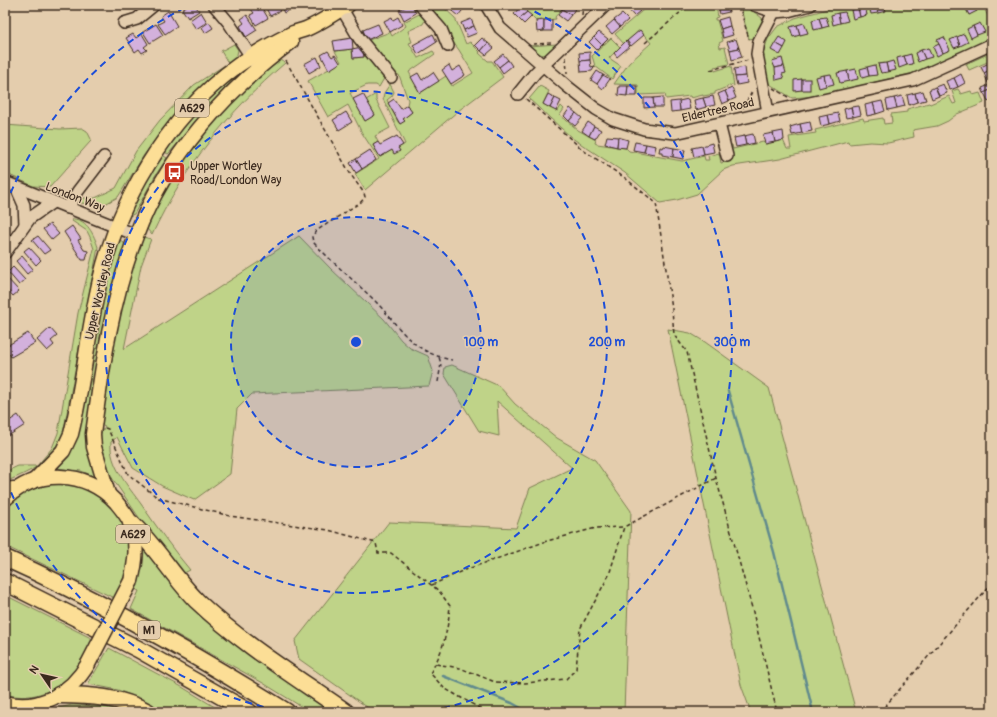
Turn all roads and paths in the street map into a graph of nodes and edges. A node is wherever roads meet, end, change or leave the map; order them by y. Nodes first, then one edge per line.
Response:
1 (154, 5) edge
2 (214, 5) edge
3 (420, 5) edge
4 (486, 5) edge
5 (689, 5) edge
6 (739, 5) edge
7 (754, 5) edge
8 (810, 5) edge
9 (604, 6) edge
10 (345, 7) edge
11 (774, 12) junction
12 (124, 23) dead end
13 (306, 29) junction
14 (645, 43) dead end
15 (565, 44) junction
16 (750, 44) dead end
17 (992, 44) edge
18 (519, 45) junction
19 (448, 46) dead end
20 (279, 51) junction
21 (757, 58) junction
22 (255, 62) junction
23 (544, 66) junction
24 (710, 70) dead end
25 (391, 77) dead end
26 (761, 79) junction
27 (568, 87) junction
28 (518, 93) joint
29 (800, 105) junction
30 (768, 112) junction
31 (736, 120) junction
32 (719, 124) junction
33 (727, 156) dead end
34 (104, 157) dead end
35 (5, 182) edge
36 (16, 187) junction
37 (53, 202) junction
38 (68, 208) junction
39 (25, 224) junction
40 (116, 226) junction
41 (136, 235) junction
42 (5, 253) edge
43 (439, 357) junction
44 (452, 360) dead end
45 (438, 382) dead end
46 (94, 427) junction
47 (716, 478) junction
48 (35, 480) junction
49 (8, 494) edge
50 (108, 494) junction
51 (131, 523) junction
52 (624, 526) junction
53 (5, 558) edge
54 (5, 582) edge
55 (992, 583) edge
56 (432, 585) junction
57 (435, 664) junction
58 (59, 695) junction
59 (5, 703) edge
60 (25, 705) junction
61 (9, 712) edge
62 (148, 712) edge
63 (249, 712) edge
64 (287, 712) edge
65 (346, 712) edge
66 (486, 712) edge
67 (778, 712) edge
68 (880, 712) edge

1 - 12 street
2 - 22 street
3 - 19 street
4 - 18 street, Eldertree Road
5 - 14 path
6 - 16 path
7 - 11 street
8 - 11 street
9 - 15 street
10 - 13 main road, Upper Wortley Road / A629
10 - 25 street
11 - 21 street
13 - 20 main road, Upper Wortley Road / A629
13 - 22 main road, Upper Wortley Road / A629
15 - 18 path
15 - 23 street
15 - 27 path
17 - 29 street, Eldertree Road
18 - 23 street, Eldertree Road
20 - 22 main road, Upper Wortley Road / A629
20 - 43 path
21 - 24 path
21 - 26 street
22 - 40 main road, Upper Wortley Road / A629
22 - 41 main road, Upper Wortley Road / A629
23 - 27 street, Eldertree Road
23 - 28 street
26 - 29 path
26 - 30 street
26 - 31 path
27 - 32 street, Eldertree Road
28 - 47 path
29 - 30 street, Eldertree Road
30 - 31 street, Eldertree Road
31 - 32 street, Eldertree Road
32 - 33 street
34 - 38 street
35 - 36 street, London Way
36 - 37 street, London Way
36 - 39 street
37 - 38 street, London Way
37 - 39 street
38 - 40 street, London Way
39 - 42 street
40 - 41 street, London Way
40 - 48 main road, Upper Wortley Road / A629
41 - 46 main road, Upper Wortley Road / A629
43 - 44 path
43 - 45 path
46 - 50 main road, Upper Wortley Road / A629
46 - 56 path
47 - 52 path
47 - 67 path
48 - 49 main road, A629
48 - 50 main road, A629
50 - 51 main road, A629
51 - 58 main road, A629, bridge
51 - 65 highway
52 - 56 path
52 - 57 path
53 - 64 highway, M1
54 - 63 highway, M1
55 - 68 path
56 - 57 path
57 - 66 path
58 - 60 main road, A629
58 - 62 highway
59 - 60 main road, A629
60 - 61 main road, A629

